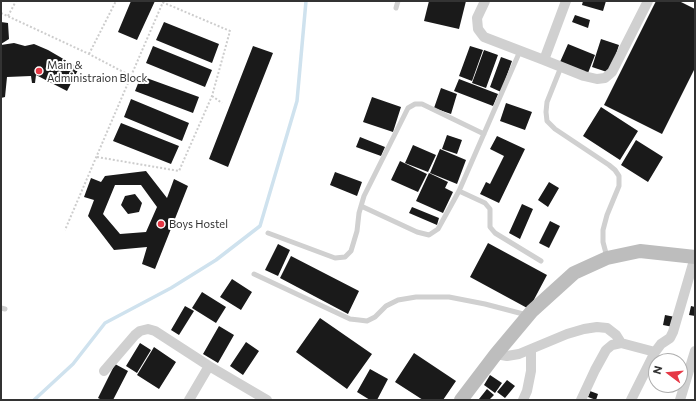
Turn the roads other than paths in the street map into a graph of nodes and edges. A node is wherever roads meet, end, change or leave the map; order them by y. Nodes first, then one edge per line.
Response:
1 (398, 1) edge
2 (484, 1) edge
3 (566, 1) edge
4 (648, 1) edge
5 (396, 8) dead end
6 (520, 51) junction
7 (544, 60) junction
8 (561, 67) junction
9 (484, 134) junction
10 (459, 191) junction
11 (362, 206) junction
12 (268, 233) dead end
13 (695, 257) edge
14 (607, 258) junction
15 (541, 261) dead end
16 (254, 274) dead end
17 (528, 316) junction
18 (621, 343) junction
19 (531, 350) junction
20 (695, 351) edge
21 (655, 352) junction
22 (496, 354) junction
23 (209, 366) junction
24 (104, 371) dead end
25 (189, 400) edge
26 (267, 400) edge
27 (461, 400) edge
28 (523, 400) edge
29 (581, 400) edge
30 (631, 400) edge
31 (680, 400) edge

1 - 5 lane
2 - 6 street
3 - 7 street
4 - 8 street
6 - 7 street
6 - 9 lane
7 - 8 street
8 - 14 lane
9 - 10 lane
9 - 11 lane
10 - 11 lane
10 - 15 lane
11 - 12 lane
13 - 14 street
13 - 21 street
14 - 17 street
16 - 17 lane
17 - 22 street
18 - 19 street
18 - 21 street
18 - 29 street
19 - 22 street
19 - 28 street
20 - 31 street
21 - 30 street
22 - 27 street
23 - 24 street
23 - 25 street
23 - 26 street

